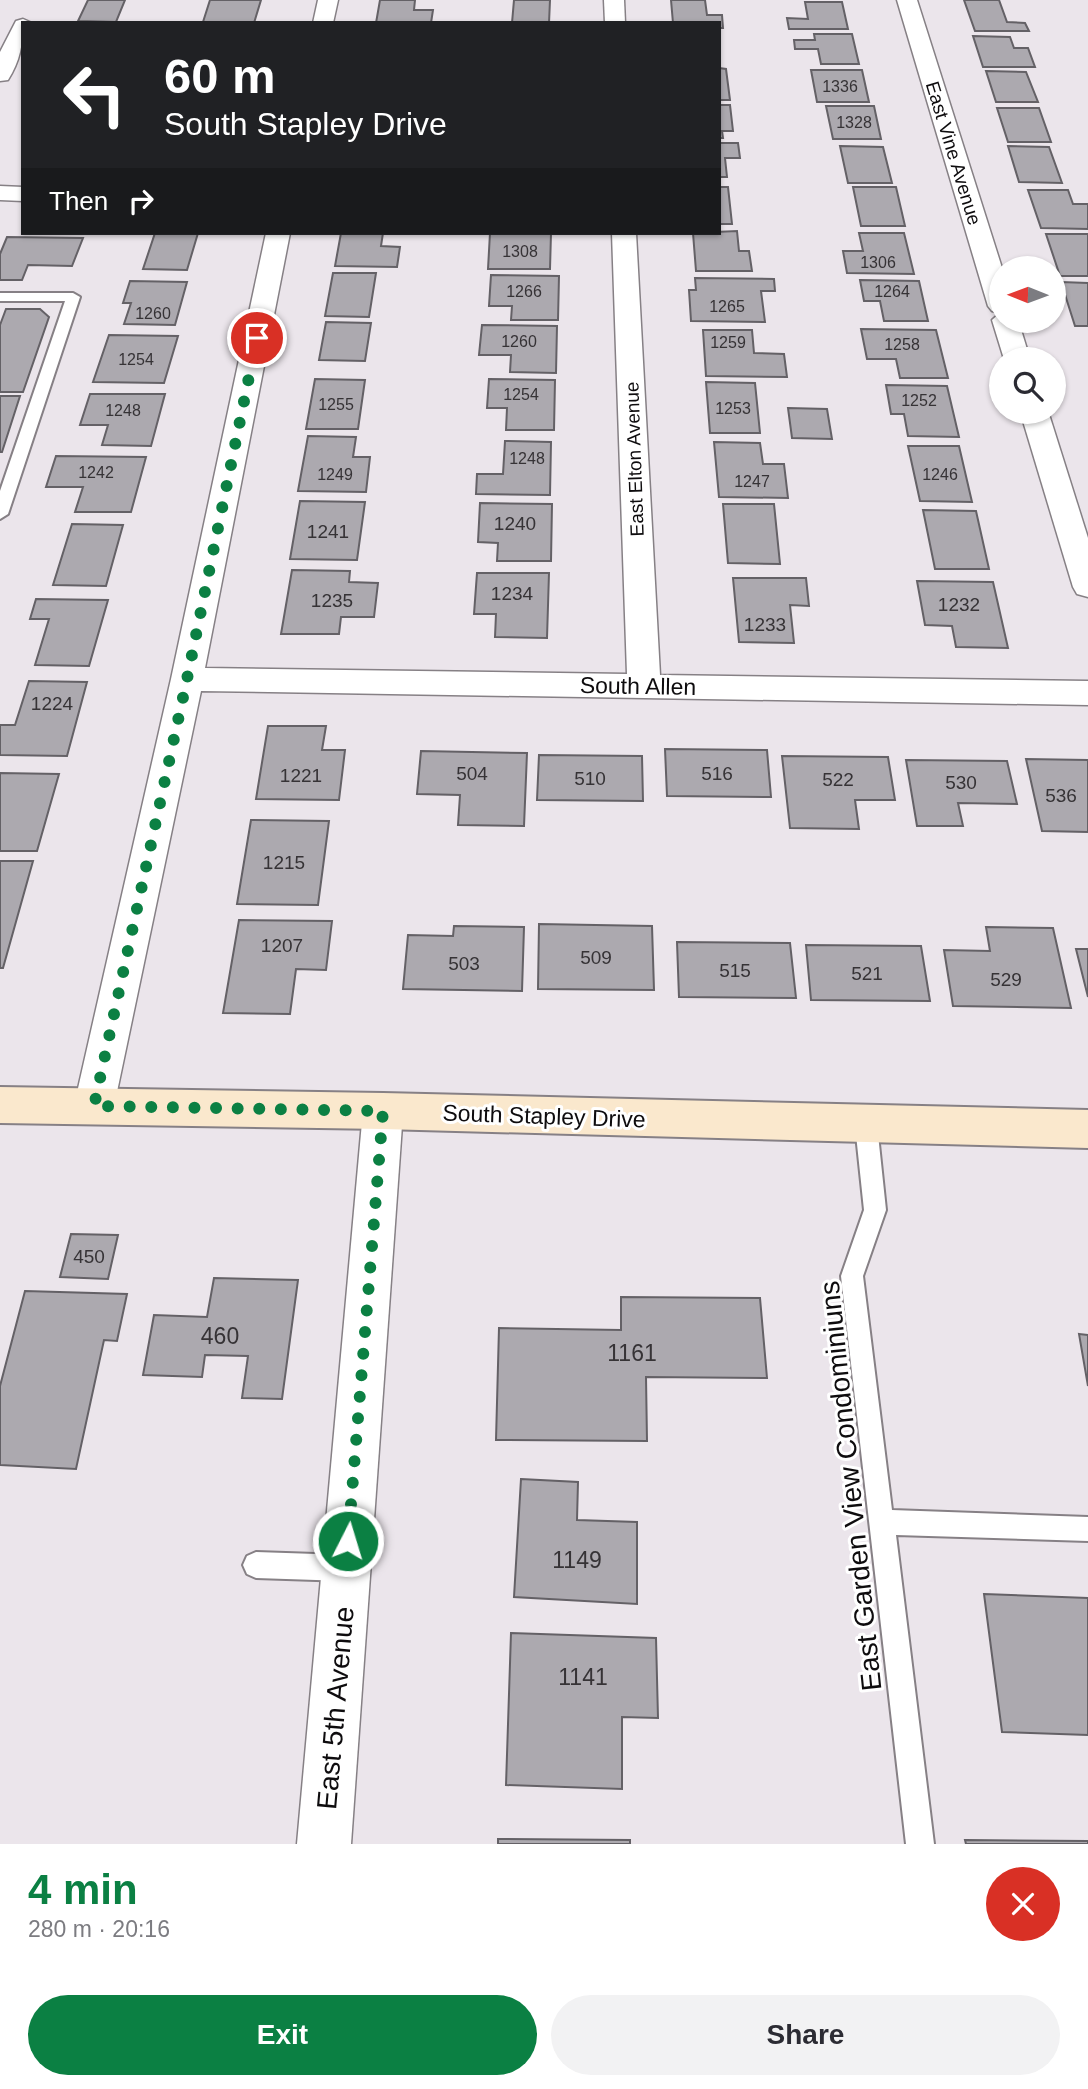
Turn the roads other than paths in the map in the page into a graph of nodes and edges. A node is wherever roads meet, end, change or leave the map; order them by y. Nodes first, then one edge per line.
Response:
1 (328, 0) edge
2 (614, 0) edge
3 (906, 0) edge
4 (323, 21) edge
5 (615, 21) edge
6 (21, 29) edge
7 (0, 75) edge
8 (0, 194) edge
9 (21, 194) edge
10 (278, 235) edge
11 (624, 235) edge
12 (989, 267) edge
13 (0, 297) edge
14 (1038, 424) edge
15 (0, 514) edge
16 (1088, 587) edge
17 (187, 679) junction
18 (644, 686) junction
19 (1088, 693) edge
20 (0, 1105) edge
21 (94, 1106) junction
22 (383, 1111) junction
23 (866, 1125) junction
24 (1088, 1129) edge
25 (883, 1522) junction
26 (1088, 1529) edge
27 (256, 1565) dead end
28 (346, 1568) junction
29 (324, 1844) edge
30 (920, 1844) edge

1 - 4 street
2 - 5 street
3 - 12 street, East Vine Avenue
6 - 7 street
8 - 9 street
10 - 17 street
11 - 18 street, East Elton Avenue
13 - 15 lane
14 - 16 street
17 - 18 street, South Allen
17 - 21 street
18 - 19 street, South Allen
20 - 21 main road, South Stapley Drive
21 - 22 main road, South Stapley Drive
22 - 23 main road, South Stapley Drive
22 - 28 street, East 5th Avenue
23 - 24 main road, South Stapley Drive
23 - 25 lane, East Garden View Condominiuns
25 - 26 lane
25 - 30 lane, East Garden View Condominiuns
27 - 28 lane
28 - 29 street, East 5th Avenue

